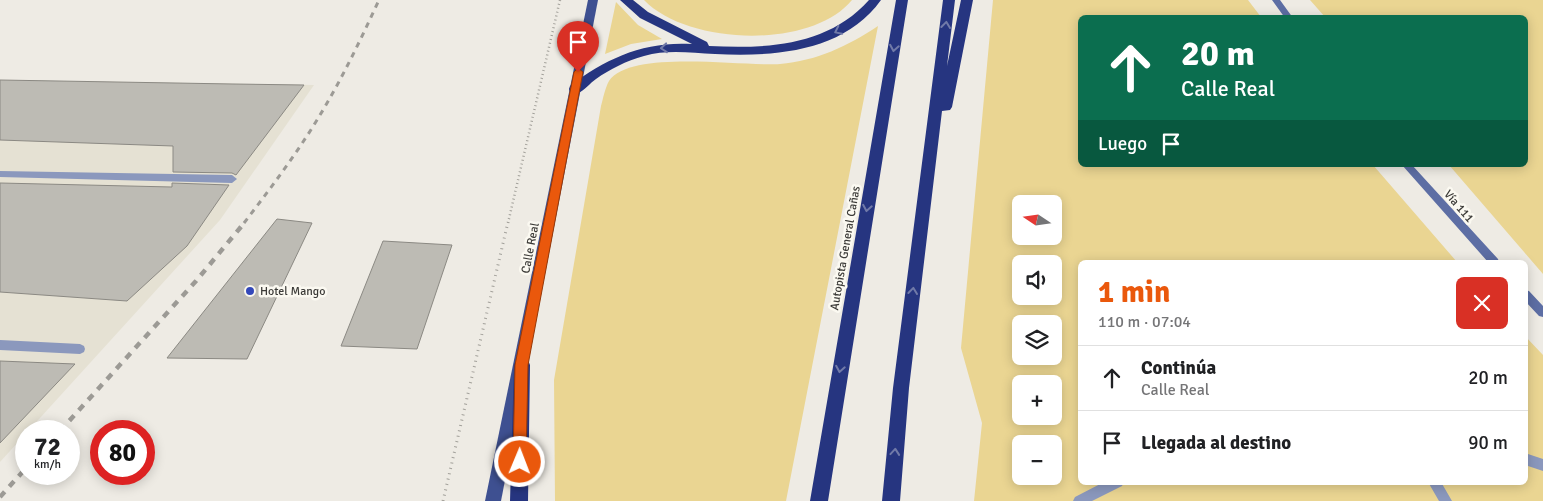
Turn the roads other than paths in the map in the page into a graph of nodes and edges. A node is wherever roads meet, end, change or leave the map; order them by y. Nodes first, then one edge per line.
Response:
1 (593, 0) edge
2 (626, 0) edge
3 (875, 0) edge
4 (902, 0) edge
5 (949, 0) edge
6 (968, 0) edge
7 (1276, 0) edge
8 (1287, 15) edge
9 (713, 50) junction
10 (575, 89) junction
11 (1409, 167) edge
12 (0, 174) edge
13 (232, 179) dead end
14 (925, 202) junction
15 (1492, 260) edge
16 (1528, 297) edge
17 (1543, 313) edge
18 (0, 345) edge
19 (80, 348) dead end
20 (522, 365) junction
21 (1528, 460) edge
22 (1543, 465) edge
23 (1112, 485) edge
24 (1436, 485) edge
25 (493, 501) edge
26 (518, 501) edge
27 (819, 501) edge
28 (891, 501) edge
29 (1078, 501) edge
30 (1446, 501) edge

1 - 10 main road, Calle Real
2 - 9 highway
3 -> 9 highway
4 -> 27 highway, Autopista General Cañas
14 -> 5 highway
6 - 14 highway
7 - 8 main road
9 -> 10 highway
10 - 20 main road, Calle Real
11 - 15 main road, Vía 111
12 - 13 lane
28 -> 14 highway
16 - 17 main road
18 - 19 lane
20 - 25 main road, Calle Real
20 - 26 highway
21 - 22 lane
23 - 29 lane
24 - 30 lane

